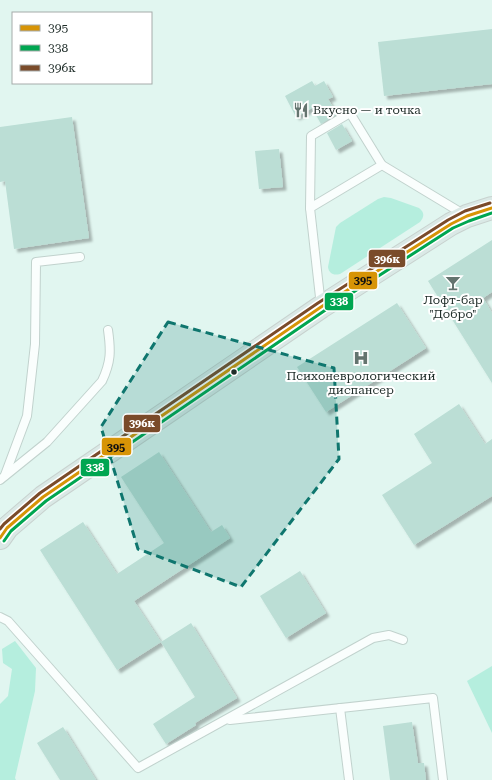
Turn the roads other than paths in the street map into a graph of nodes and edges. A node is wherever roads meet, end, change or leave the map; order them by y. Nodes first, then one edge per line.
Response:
1 (382, 165) junction
2 (310, 208) junction
3 (492, 208) edge
4 (467, 216) junction
5 (80, 256) dead end
6 (321, 307) junction
7 (108, 330) dead end
8 (2, 477) edge
9 (0, 538) edge
10 (0, 617) edge
11 (403, 640) dead end
12 (340, 708) junction
13 (224, 720) junction
14 (349, 780) edge
15 (443, 780) edge

1 - 2 lane
1 - 2 lane
1 - 4 lane
2 - 6 lane
3 - 4 main road
4 - 6 main road
5 - 8 lane
6 - 9 main road
7 - 8 lane
10 - 13 lane
11 - 13 lane
12 - 13 lane
12 - 14 lane
12 - 15 lane

